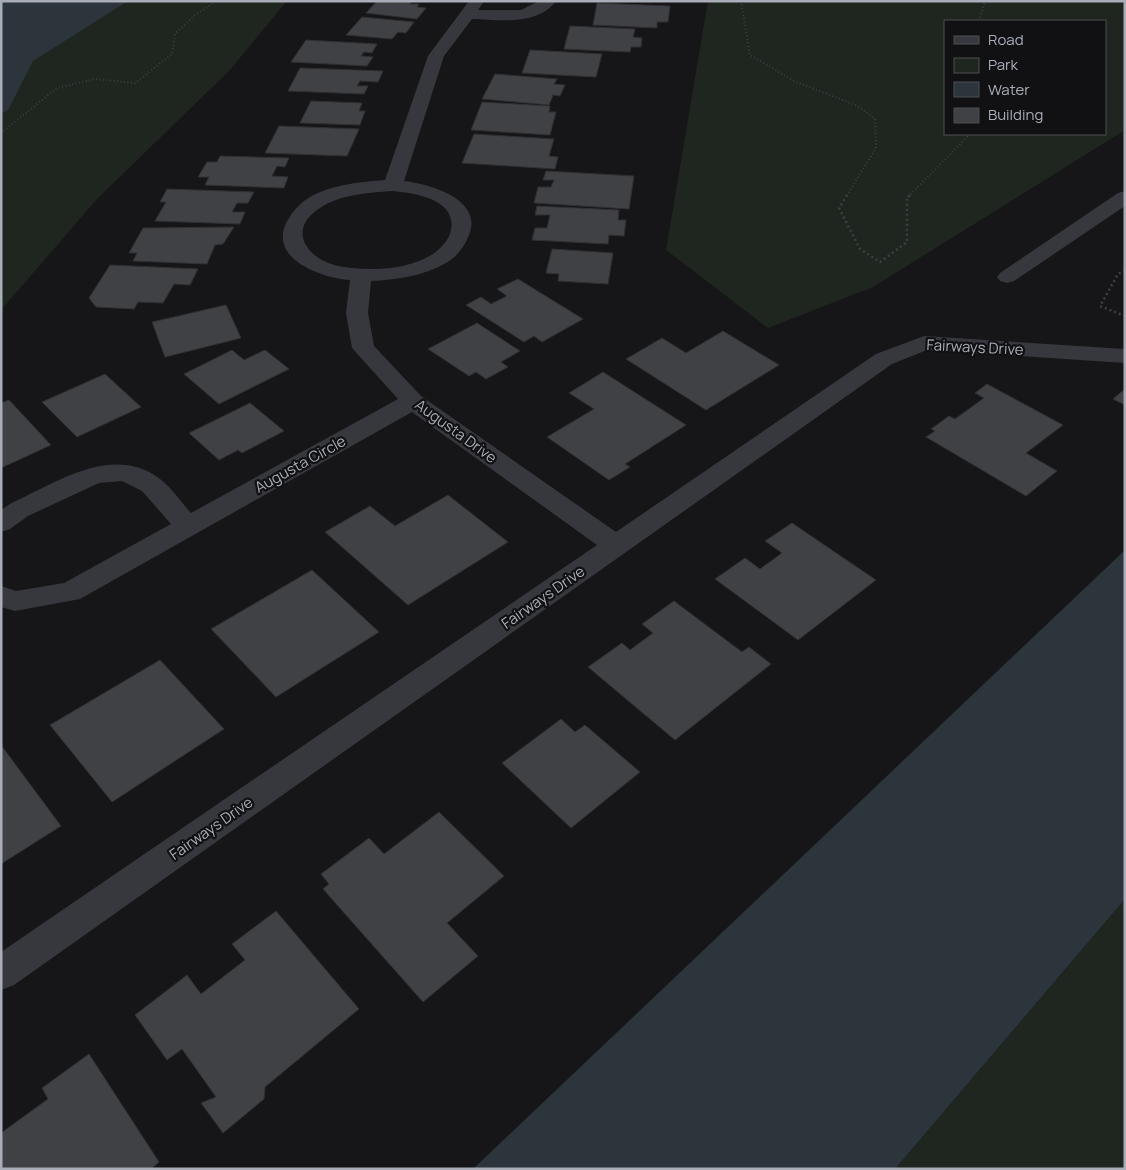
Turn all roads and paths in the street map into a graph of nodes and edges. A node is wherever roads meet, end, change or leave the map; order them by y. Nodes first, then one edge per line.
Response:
1 (216, 1) edge
2 (549, 1) edge
3 (741, 1) edge
4 (985, 1) edge
5 (472, 8) edge
6 (979, 20) edge
7 (1, 133) edge
8 (969, 135) edge
9 (393, 185) junction
10 (1125, 197) edge
11 (1125, 270) edge
12 (361, 276) junction
13 (1007, 277) dead end
14 (1125, 316) edge
15 (1125, 356) edge
16 (413, 401) junction
17 (1, 523) edge
18 (188, 526) junction
19 (617, 546) junction
20 (1, 596) edge
21 (1, 973) edge

1 - 7 path
2 - 5 street
3 - 8 path
4 - 6 path
5 - 9 street
9 - 12 street
9 - 12 street
10 - 13 street
11 - 14 path
12 - 16 street, Augusta Drive
15 - 19 street, Fairways Drive
16 - 18 street, Augusta Circle
16 - 19 street, Augusta Drive
17 - 18 street
18 - 20 street, Augusta Circle
19 - 21 street, Fairways Drive

